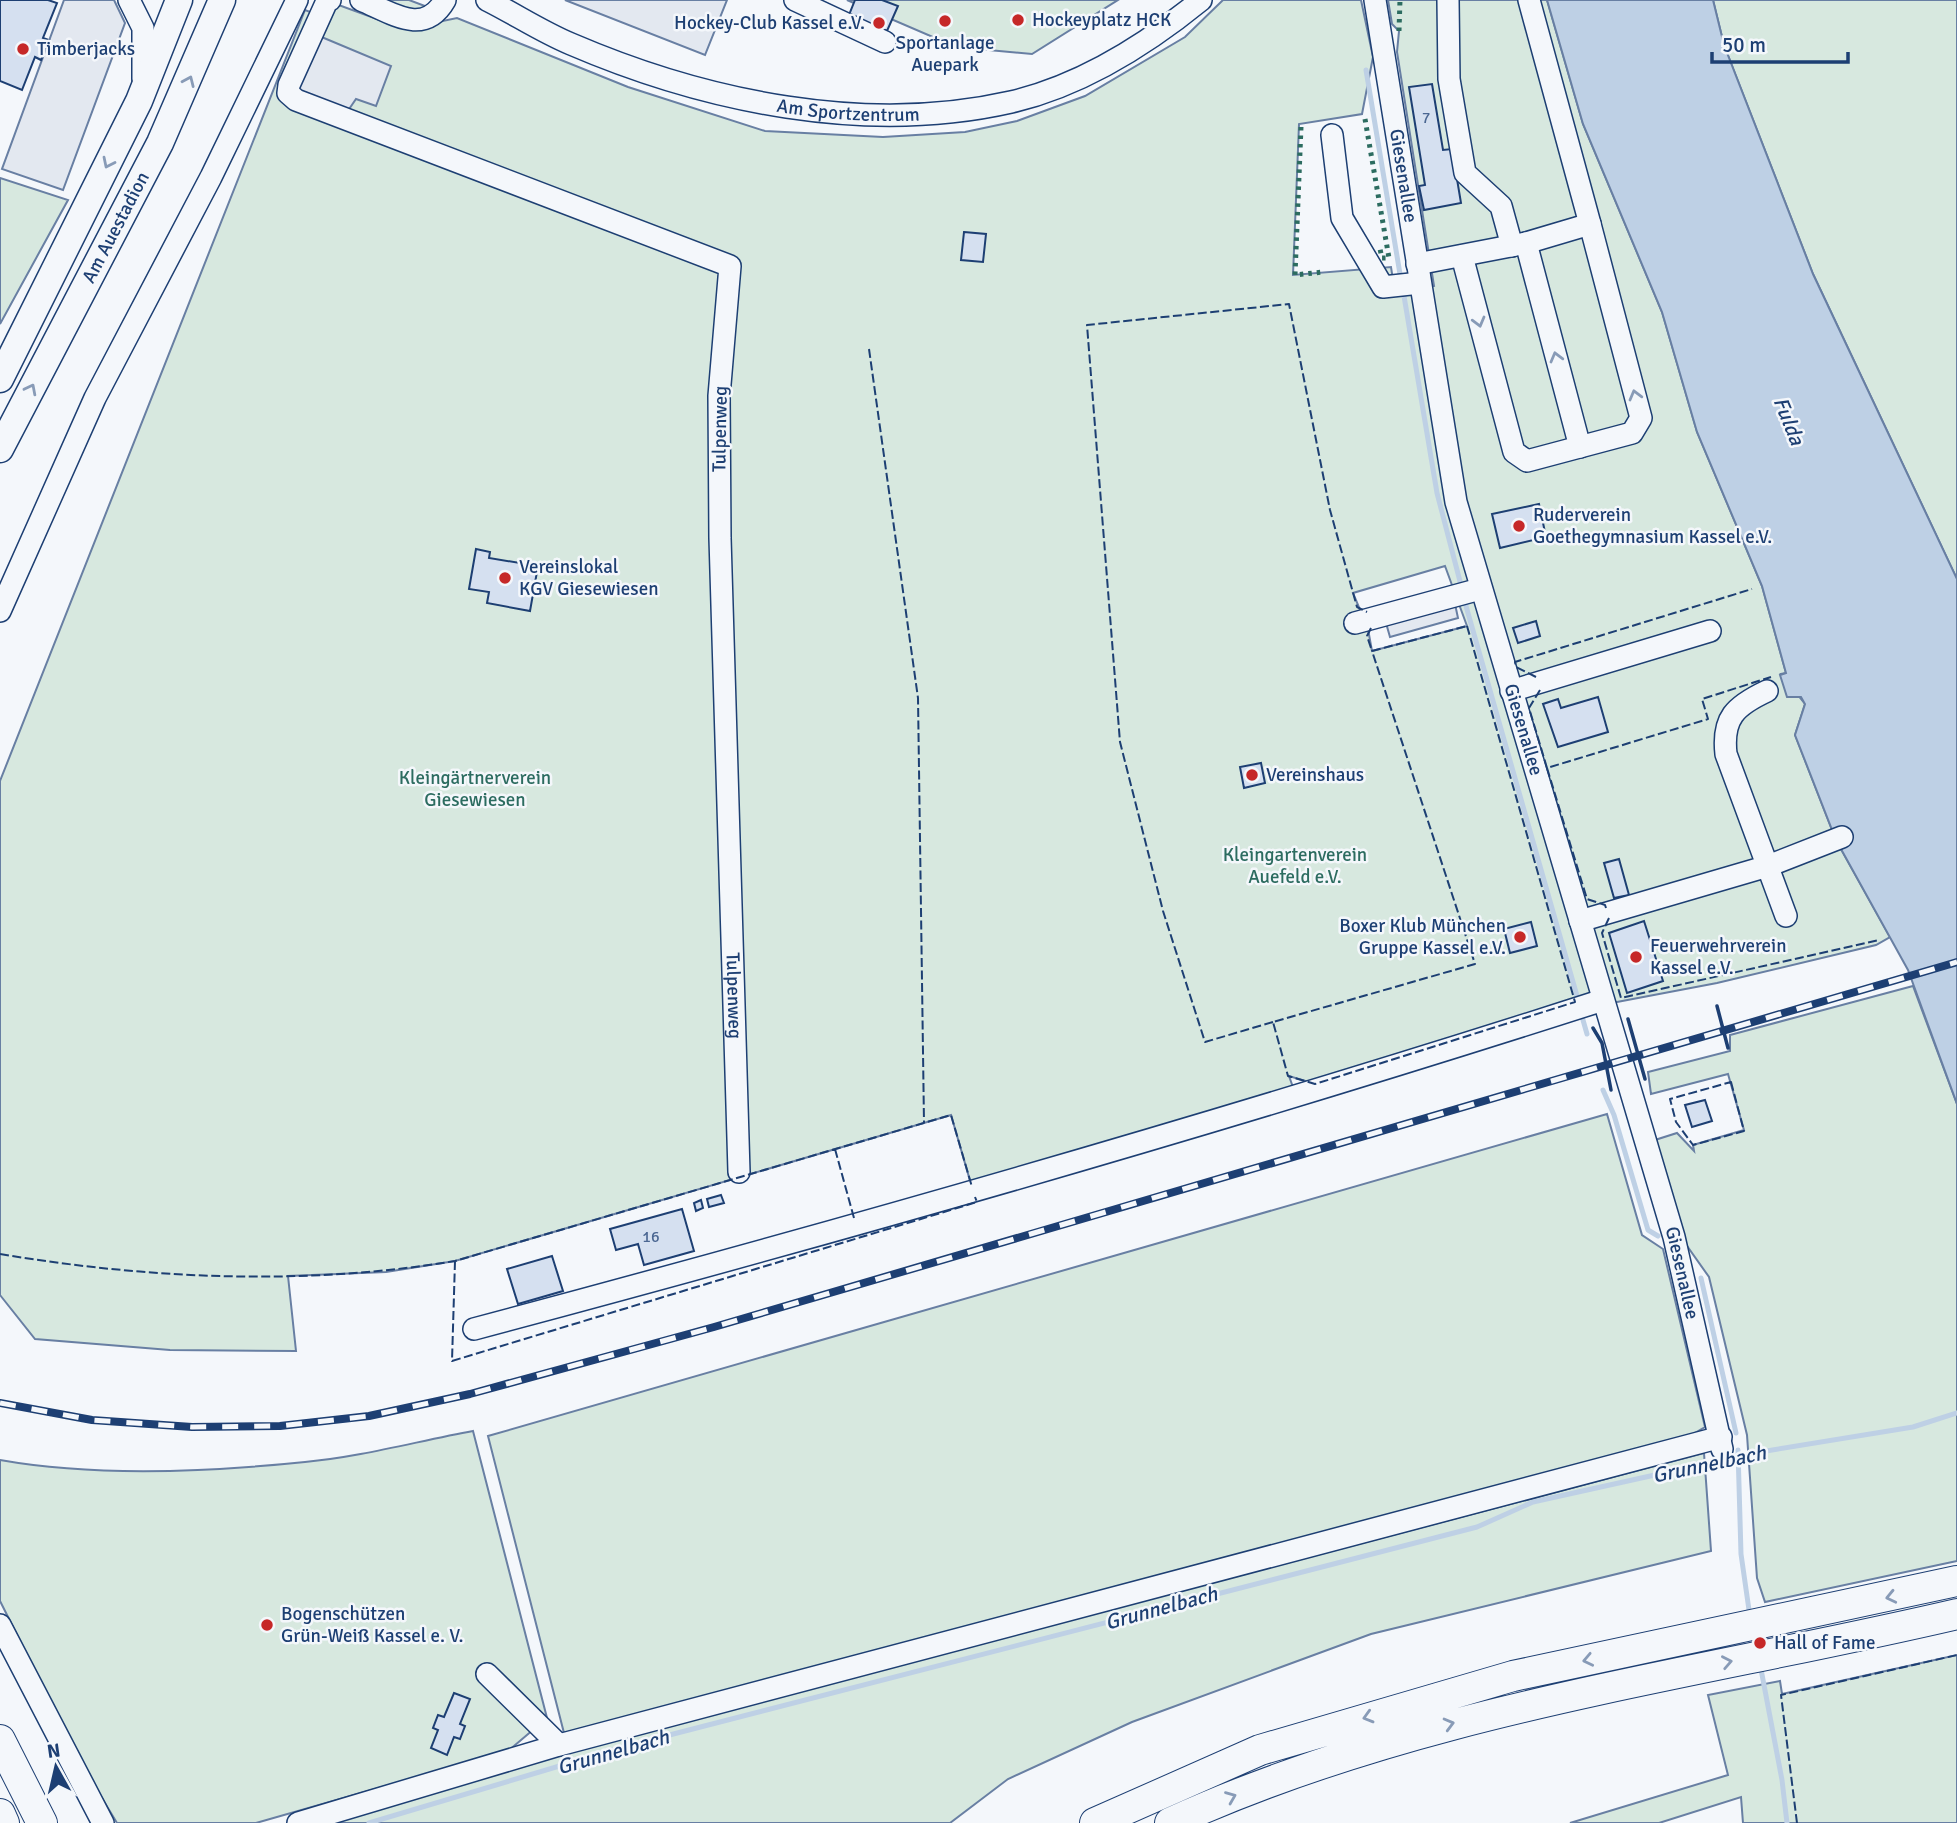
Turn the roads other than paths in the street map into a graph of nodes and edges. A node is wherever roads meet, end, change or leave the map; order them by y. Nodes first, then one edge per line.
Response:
1 (129, 0) edge
2 (179, 0) edge
3 (297, 0) edge
4 (331, 0) edge
5 (361, 0) edge
6 (445, 0) edge
7 (487, 0) edge
8 (795, 0) edge
9 (1200, 0) edge
10 (1375, 0) edge
11 (1448, 0) edge
12 (1530, 0) edge
13 (222, 2) edge
14 (515, 6) edge
15 (885, 42) dead end
16 (139, 102) junction
17 (1332, 135) dead end
18 (1590, 223) junction
19 (1519, 245) junction
20 (1462, 256) junction
21 (1410, 280) junction
22 (0, 379) edge
23 (1580, 447) junction
24 (0, 450) edge
25 (1469, 592) junction
26 (0, 611) edge
27 (1355, 623) dead end
28 (1710, 631) dead end
29 (1511, 691) junction
30 (1767, 691) dead end
31 (1842, 836) dead end
32 (1768, 866) junction
33 (1786, 916) dead end
34 (1580, 921) junction
35 (1593, 1007) junction
36 (739, 1171) dead end
37 (474, 1329) dead end
38 (1957, 1581) edge
39 (1957, 1614) edge
40 (0, 1625) edge
41 (487, 1674) dead end
42 (0, 1740) edge
43 (559, 1745) junction
44 (16, 1774) junction
45 (0, 1814) edge
46 (1181, 1819) edge
47 (4, 1823) edge
48 (34, 1823) edge
49 (42, 1823) edge
50 (103, 1823) edge
51 (298, 1823) edge
52 (1095, 1823) edge

1 - 16 street
2 - 16 main road, Am Auestadion
3 - 26 street
4 - 36 street, Tulpenweg
5 - 6 street
7 - 14 street, Am Sportzentrum
8 - 15 street
9 - 14 street, Am Sportzentrum
10 - 21 street, Giesenallee
11 - 19 street
12 - 18 street
24 -> 13 main road, Am Auestadion
16 -> 22 main road, Am Auestadion
17 - 21 street
18 - 19 street
23 -> 18 street
19 - 20 street
23 -> 19 street
20 - 21 street
20 -> 23 street
21 - 25 street, Giesenallee
25 - 27 street
25 - 29 street, Giesenallee
28 - 29 street
29 - 34 street, Giesenallee
30 - 32 street
31 - 32 street
32 - 33 street
32 - 34 street
34 - 35 street, Giesenallee
35 - 37 street
35 - 43 street, Giesenallee
38 -> 52 highway
46 -> 39 highway
40 - 50 street
41 - 43 street
42 - 44 highway
43 - 51 street
44 - 48 highway
44 - 49 highway
45 - 47 highway

